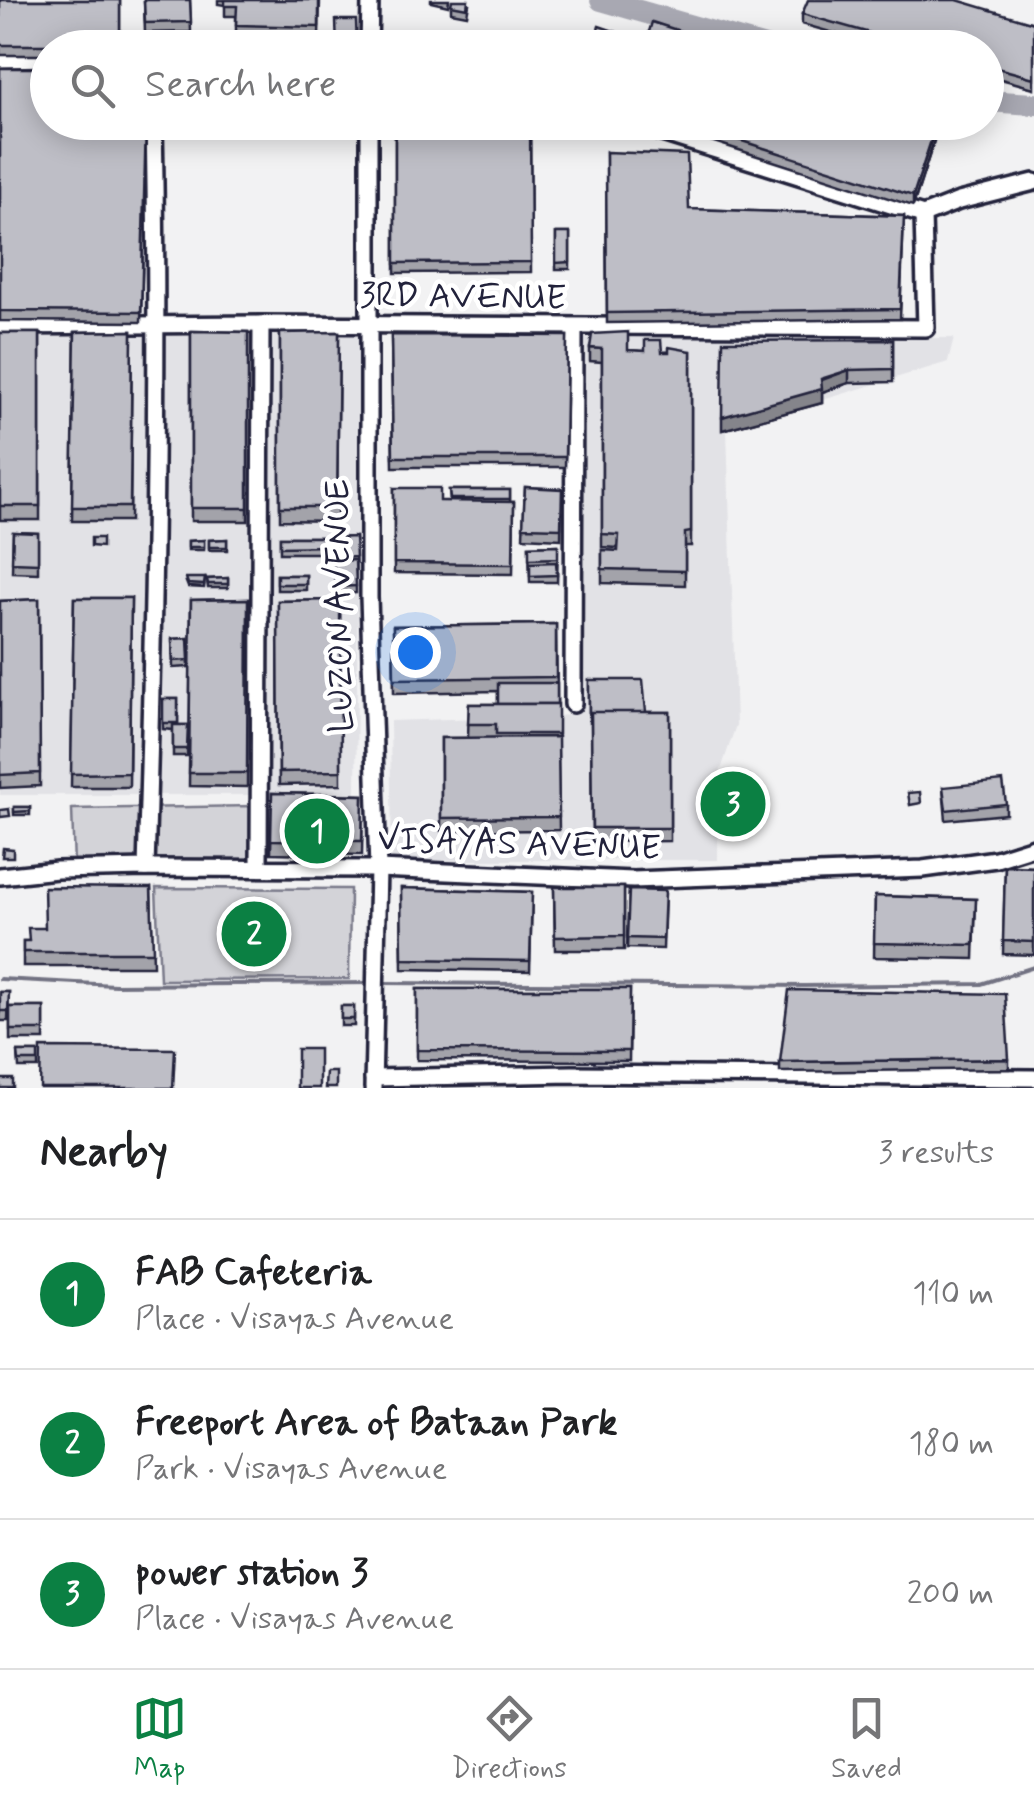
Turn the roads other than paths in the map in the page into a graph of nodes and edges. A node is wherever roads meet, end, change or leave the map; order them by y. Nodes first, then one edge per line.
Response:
1 (370, 0) edge
2 (369, 30) edge
3 (30, 58) edge
4 (0, 59) edge
5 (154, 140) edge
6 (369, 140) edge
7 (684, 140) edge
8 (1034, 182) edge
9 (923, 215) junction
10 (261, 324) junction
11 (0, 326) edge
12 (158, 326) junction
13 (370, 326) junction
14 (574, 328) junction
15 (573, 704) dead end
16 (1034, 847) edge
17 (146, 868) junction
18 (259, 868) junction
19 (378, 869) junction
20 (0, 876) edge
21 (1034, 1078) edge
22 (373, 1083) edge

1 - 2 street
3 - 4 street
5 - 12 street
6 - 13 street, LUZON AVENUE
7 - 9 street
8 - 9 street
9 - 14 street, 3RD AVENUE
10 - 12 street, 3RD AVENUE
10 - 13 street, 3RD AVENUE
10 - 18 street
11 - 12 street, 3RD AVENUE
12 - 17 street
13 - 14 street, 3RD AVENUE
13 - 19 street, LUZON AVENUE
14 - 15 street
16 - 19 street, VISAYAS AVENUE
17 - 18 street, VISAYAS AVENUE
17 - 20 street, VISAYAS AVENUE
18 - 19 street, VISAYAS AVENUE
19 - 22 street, LUZON AVENUE
21 - 22 street

